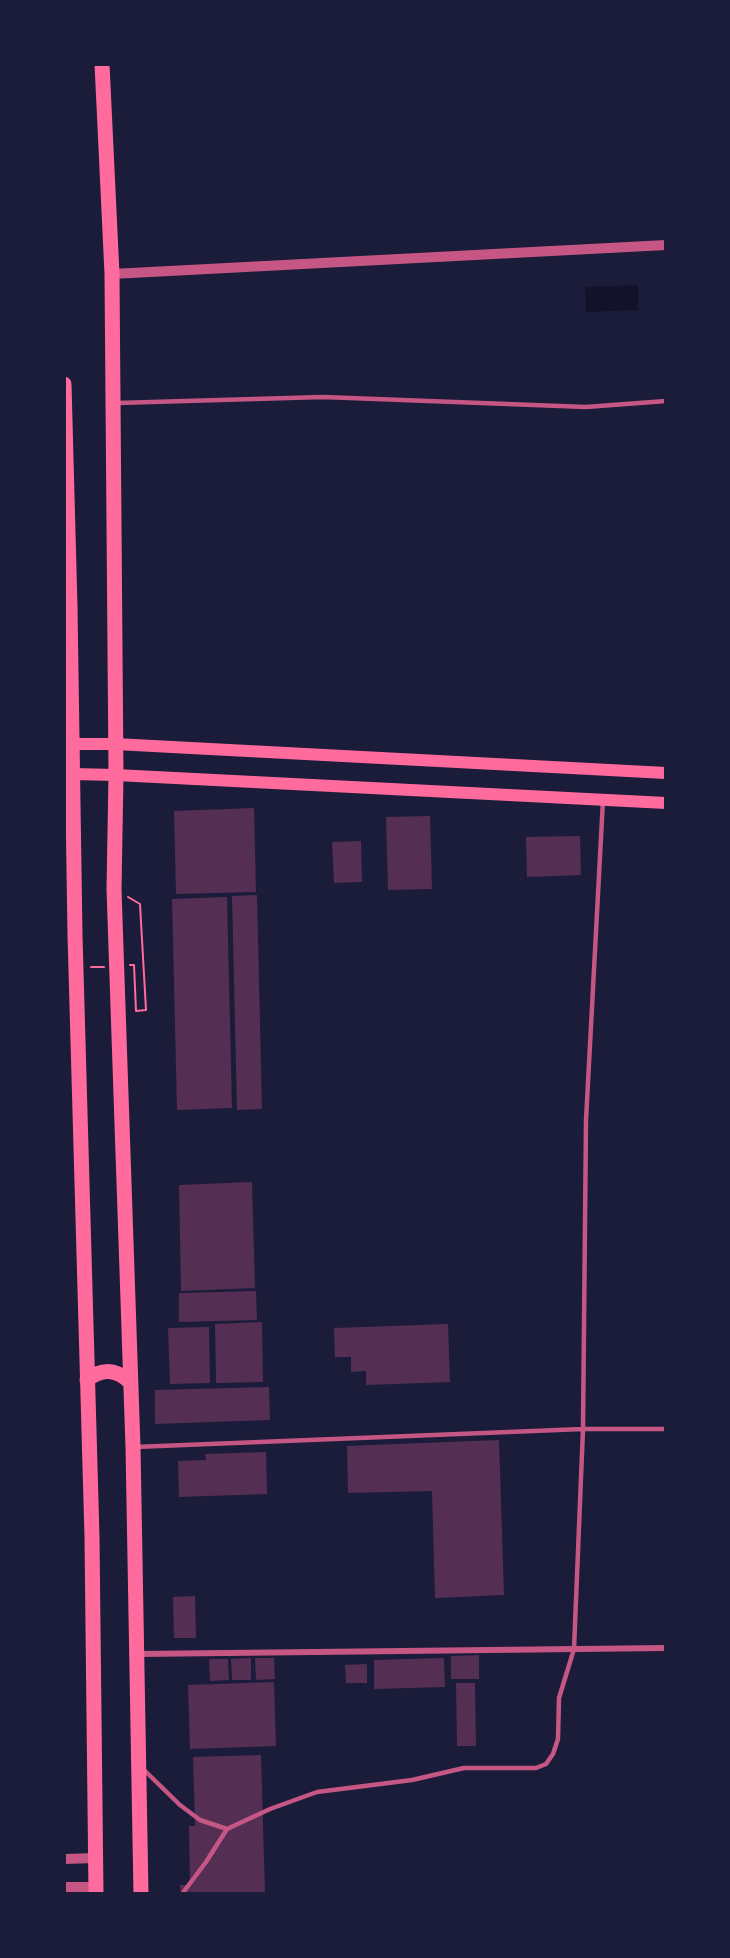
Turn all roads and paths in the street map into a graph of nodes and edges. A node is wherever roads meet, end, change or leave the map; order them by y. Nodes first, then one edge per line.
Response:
1 (102, 64) edge
2 (666, 245) edge
3 (112, 274) junction
4 (64, 384) edge
5 (666, 401) edge
6 (113, 403) junction
7 (67, 611) edge
8 (115, 744) junction
9 (68, 746) edge
10 (68, 772) edge
11 (666, 773) edge
12 (116, 775) junction
13 (603, 800) junction
14 (666, 803) edge
15 (114, 889) junction
16 (64, 919) edge
17 (75, 935) junction
18 (111, 966) dead end
19 (123, 966) dead end
20 (88, 967) dead end
21 (87, 1380) junction
22 (130, 1382) junction
23 (584, 1429) junction
24 (666, 1429) edge
25 (132, 1447) junction
26 (666, 1648) edge
27 (574, 1649) junction
28 (137, 1654) junction
29 (139, 1765) junction
30 (227, 1829) junction
31 (96, 1858) junction
32 (64, 1859) edge
33 (64, 1887) edge
34 (96, 1890) edge
35 (141, 1893) edge
36 (182, 1893) edge

1 - 3 highway
2 - 3 street
3 - 6 highway
4 - 7 highway
5 - 6 lane
6 - 8 highway
7 - 9 highway
8 - 9 main road
8 - 11 main road
8 - 12 highway
9 - 10 highway
10 - 12 main road
10 - 17 highway
12 - 13 main road
12 - 15 highway
13 - 14 main road
13 - 23 lane
15 - 19 path
15 - 22 highway
16 - 17 main road
17 - 21 highway
18 - 20 path
21 - 22 highway
21 - 31 highway
22 - 25 highway
23 - 24 lane
23 - 25 lane
23 - 27 lane
25 - 28 highway
26 - 27 street
27 - 28 street
27 - 30 lane
28 - 29 highway
29 - 30 lane
29 - 35 highway
30 - 36 lane
31 - 32 street
31 - 34 highway
33 - 34 street

